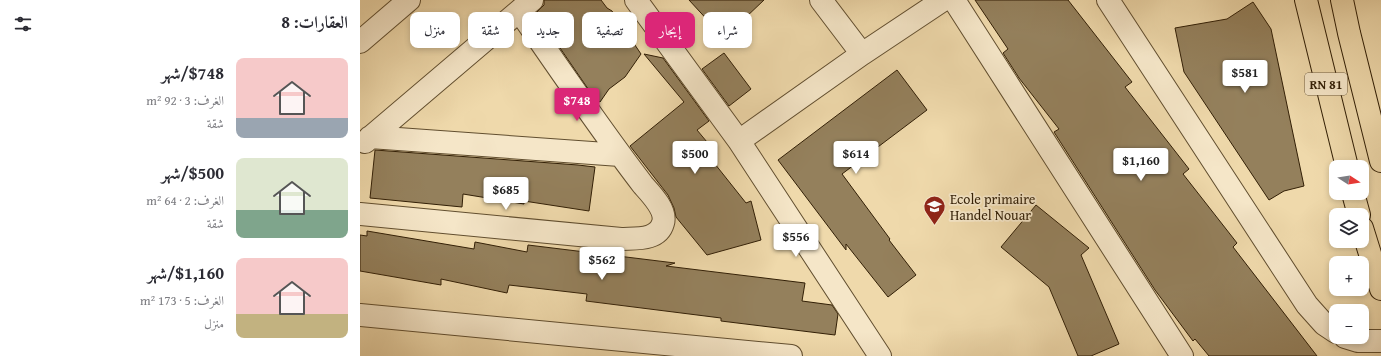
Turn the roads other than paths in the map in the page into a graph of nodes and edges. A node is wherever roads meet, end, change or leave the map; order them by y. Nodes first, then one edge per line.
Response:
1 (409, 0) edge
2 (636, 0) edge
3 (821, 0) edge
4 (943, 0) edge
5 (954, 0) edge
6 (1108, 0) edge
7 (1306, 0) edge
8 (1342, 0) edge
9 (526, 6) edge
10 (360, 42) edge
11 (862, 54) junction
12 (739, 141) junction
13 (365, 142) edge
14 (620, 155) junction
15 (1345, 160) edge
16 (1381, 161) edge
17 (360, 214) edge
18 (1368, 248) edge
19 (1381, 289) edge
20 (360, 315) edge
21 (1329, 327) edge
22 (1369, 342) edge
23 (1381, 342) edge
24 (791, 356) edge
25 (880, 356) edge
26 (1182, 356) edge

1 - 10 street
2 - 12 street
3 - 11 street
4 - 11 street
5 - 26 street
6 - 21 street
7 - 15 main road, RN 81
8 - 16 main road, RN 81
9 - 13 street
9 - 14 street
11 - 12 street
12 - 25 street
13 - 14 street
14 - 17 street
18 - 19 main road
20 - 24 street
22 - 23 street

